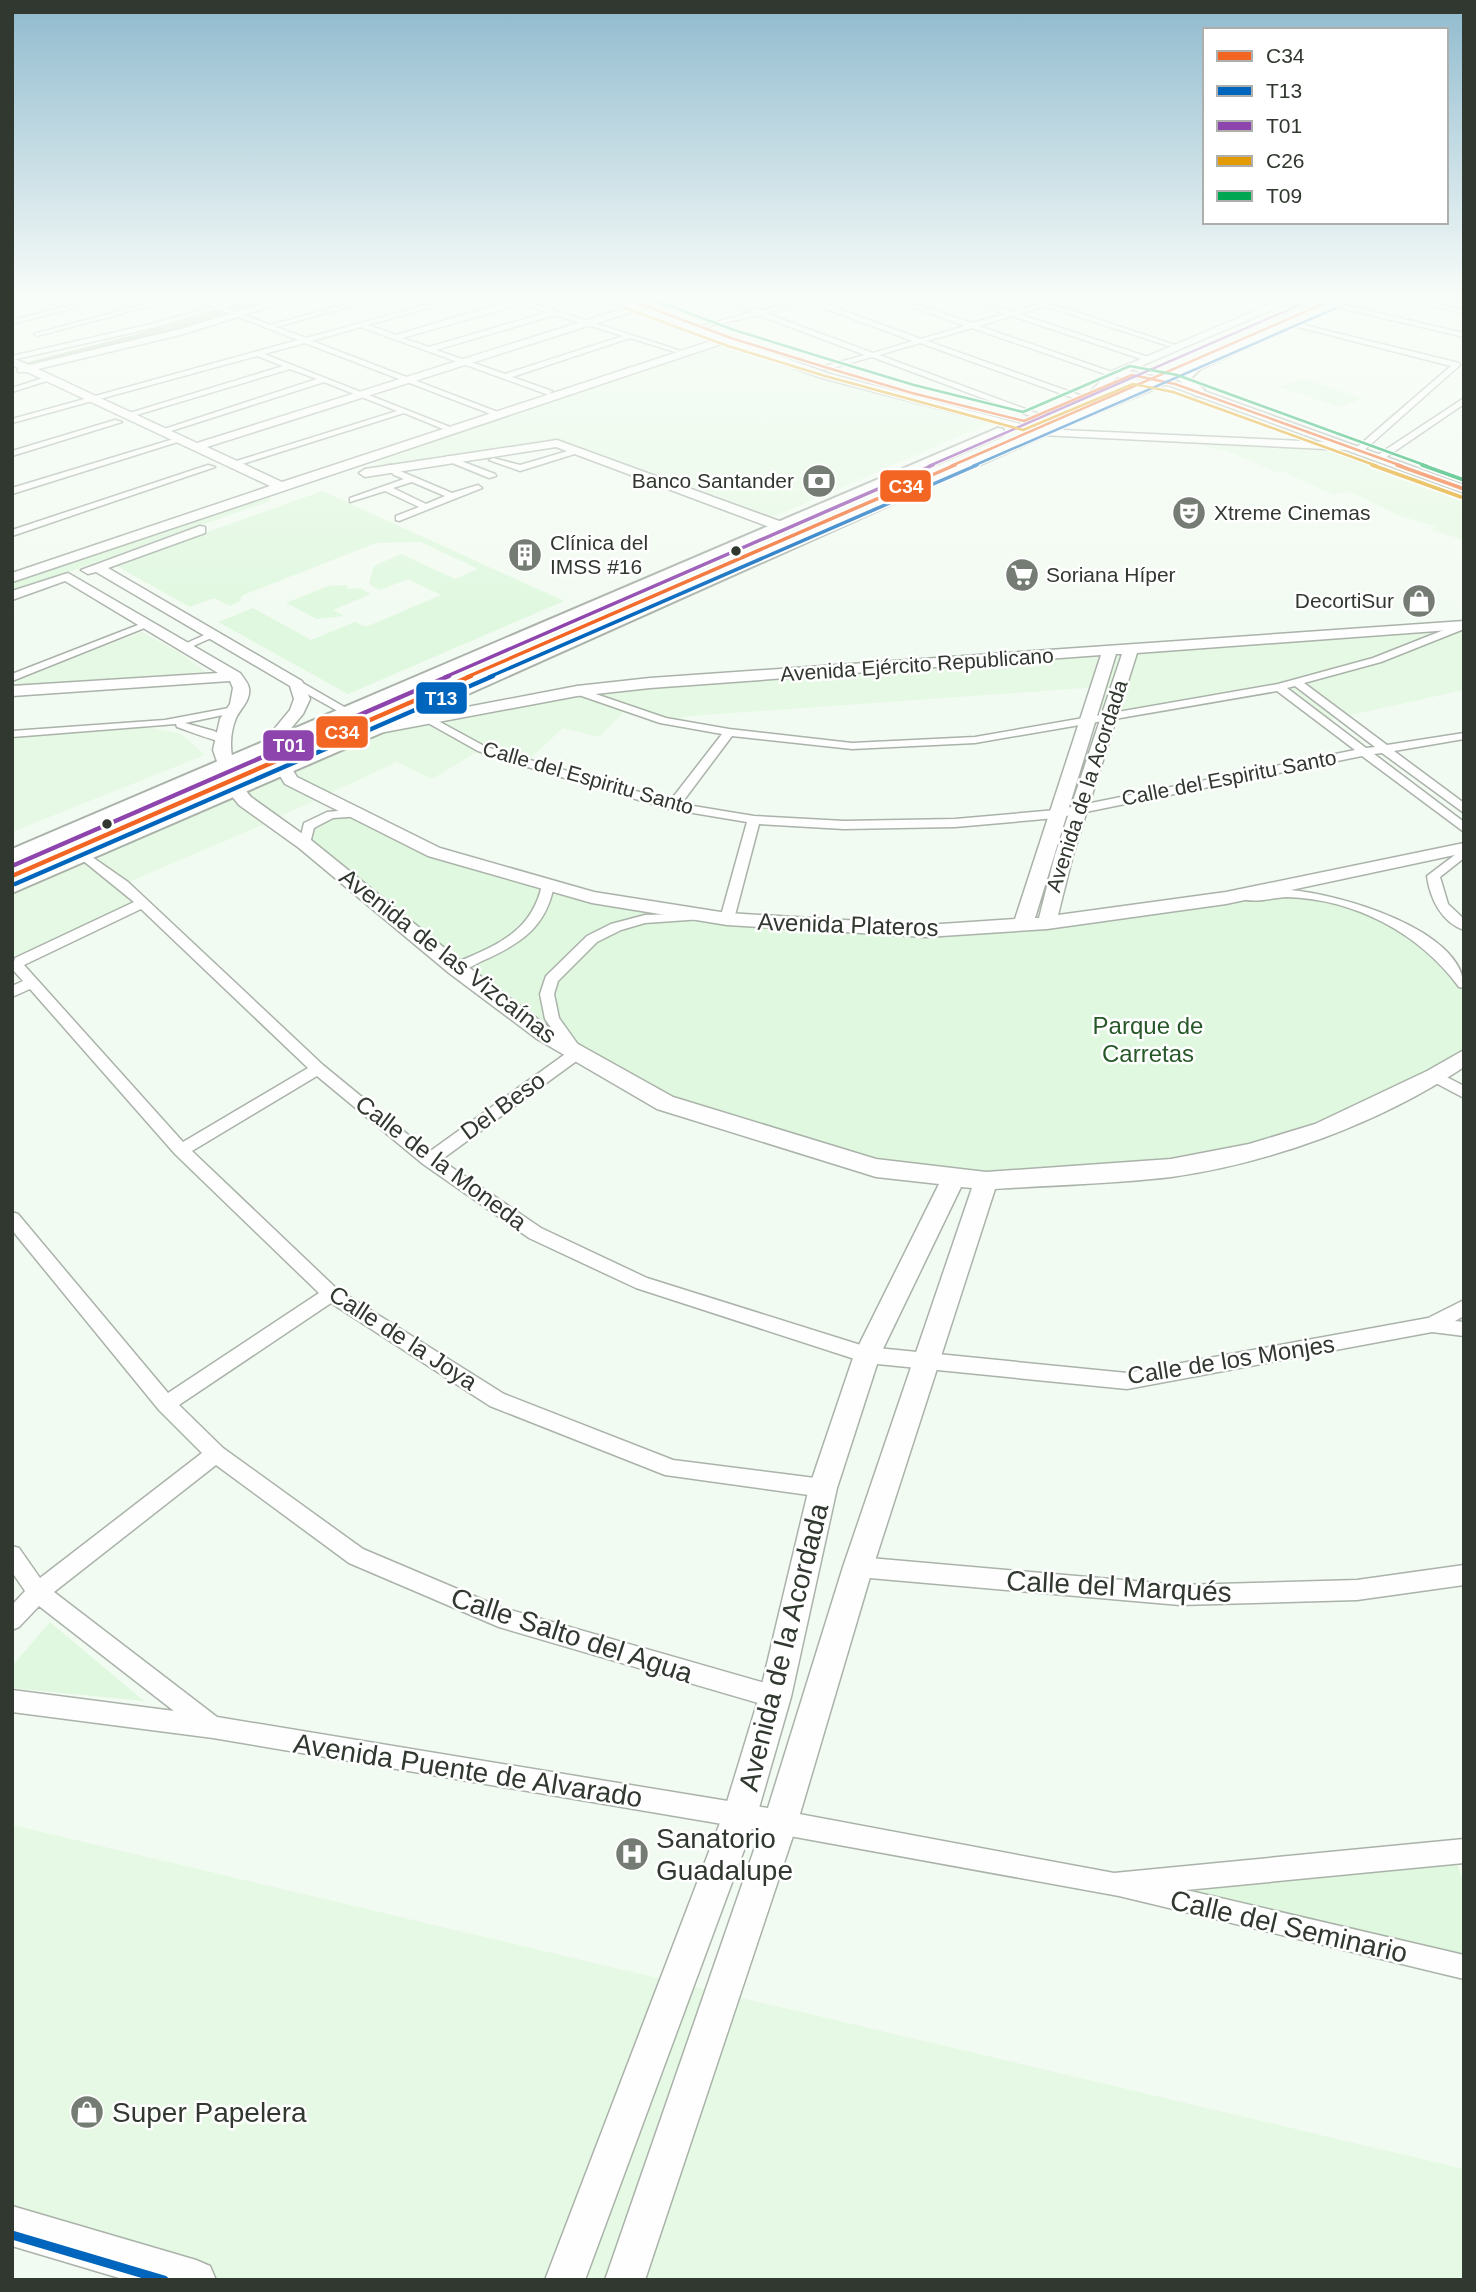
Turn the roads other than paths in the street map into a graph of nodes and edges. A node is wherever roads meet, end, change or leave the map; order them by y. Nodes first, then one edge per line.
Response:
1 (62, 407) edge
2 (100, 407) edge
3 (161, 407) edge
4 (247, 407) edge
5 (323, 407) edge
6 (394, 407) edge
7 (491, 407) edge
8 (491, 407) edge
9 (513, 407) edge
10 (514, 407) edge
11 (963, 407) edge
12 (968, 407) edge
13 (993, 407) edge
14 (1058, 407) edge
15 (1099, 407) edge
16 (1239, 407) edge
17 (1406, 407) edge
18 (1454, 407) edge
19 (403, 411) junction
20 (502, 411) junction
21 (1072, 418) junction
22 (122, 419) junction
23 (12, 421) edge
24 (1025, 421) junction
25 (446, 427) junction
26 (1046, 430) junction
27 (163, 437) junction
28 (1336, 442) junction
29 (196, 447) junction
30 (1355, 449) junction
31 (583, 452) junction
32 (12, 454) edge
33 (448, 457) junction
34 (1379, 458) junction
35 (493, 460) dead end
36 (233, 465) junction
37 (211, 467) junction
38 (391, 467) junction
39 (492, 476) dead end
40 (411, 480) junction
41 (385, 488) junction
42 (478, 488) dead end
43 (1464, 489) edge
44 (12, 491) edge
45 (280, 491) junction
46 (264, 492) junction
47 (452, 496) junction
48 (353, 500) dead end
49 (426, 507) junction
50 (255, 510) dead end
51 (399, 518) dead end
52 (215, 524) dead end
53 (776, 525) junction
54 (12, 533) edge
55 (97, 567) junction
56 (12, 578) edge
57 (64, 578) junction
58 (12, 596) edge
59 (147, 625) junction
60 (1464, 625) edge
61 (215, 634) junction
62 (185, 646) junction
63 (1131, 649) junction
64 (1110, 651) junction
65 (235, 676) junction
66 (12, 678) edge
67 (1296, 682) junction
68 (297, 684) junction
69 (1279, 687) junction
70 (12, 691) edge
71 (577, 691) junction
72 (234, 710) junction
73 (347, 712) junction
74 (1108, 717) junction
75 (425, 718) junction
76 (1089, 720) junction
77 (165, 723) junction
78 (374, 729) junction
79 (729, 732) junction
80 (12, 733) edge
81 (1464, 736) edge
82 (223, 740) junction
83 (269, 745) junction
84 (1382, 749) junction
85 (1364, 752) junction
86 (225, 764) junction
87 (283, 768) junction
88 (236, 790) junction
89 (673, 806) junction
90 (1082, 807) junction
91 (1464, 808) edge
92 (358, 813) junction
93 (1056, 814) junction
94 (754, 820) junction
95 (1464, 828) edge
96 (305, 844) junction
97 (1464, 850) edge
98 (12, 856) edge
99 (85, 856) junction
100 (548, 885) junction
101 (12, 887) edge
102 (1226, 898) junction
103 (143, 903) junction
104 (697, 916) junction
105 (727, 919) junction
106 (1047, 923) junction
107 (1023, 924) junction
108 (1464, 926) edge
109 (456, 968) junction
110 (30, 983) junction
111 (1464, 984) edge
112 (12, 992) edge
113 (577, 1053) junction
114 (1464, 1057) edge
115 (318, 1069) junction
116 (1435, 1076) junction
117 (1464, 1093) edge
118 (181, 1150) junction
119 (429, 1160) junction
120 (954, 1177) junction
121 (986, 1181) junction
122 (12, 1218) edge
123 (331, 1294) junction
124 (1464, 1307) edge
125 (1432, 1325) junction
126 (1464, 1329) edge
127 (867, 1355) junction
128 (926, 1361) junction
129 (166, 1404) junction
130 (216, 1454) junction
131 (823, 1488) junction
132 (12, 1555) edge
133 (858, 1567) junction
134 (1464, 1575) edge
135 (38, 1592) junction
136 (12, 1620) edge
137 (775, 1697) junction
138 (12, 1701) edge
139 (212, 1727) junction
140 (740, 1815) junction
141 (780, 1824) junction
142 (1464, 1851) edge
143 (1114, 1885) junction
144 (1464, 1968) edge
145 (12, 2226) edge
146 (197, 2280) edge
147 (565, 2280) edge
148 (625, 2280) edge

1 - 23 street
2 - 22 street
3 - 22 street
4 - 27 street
5 - 29 street
6 - 19 street
7 - 20 street
8 - 20 street
9 - 20 street
10 - 20 street
11 - 24 street
12 - 24 street
13 - 24 street
14 - 24 main road
15 - 21 main road
16 - 28 street
17 - 30 street
18 - 34 street
19 - 25 street
19 - 36 street
20 - 25 street
20 - 45 street
21 - 26 main road
21 - 28 street
22 - 27 street
22 - 32 street
24 - 26 street
24 - 53 main road
25 - 45 street
26 - 30 street
26 - 78 main road
27 - 29 street
27 - 37 street
27 - 44 street
28 - 30 street
29 - 36 street
30 - 34 street
31 - 33 street
31 - 35 street
31 - 53 street
33 - 38 street
33 - 39 street
34 - 43 street
36 - 45 street
37 - 46 street
37 - 54 street
38 - 40 street
38 - 45 street
40 - 41 street
40 - 47 street
41 - 48 street
41 - 49 street
42 - 47 street
45 - 46 street
45 - 50 street
46 - 56 street
47 - 49 street
49 - 51 street
52 - 55 street
53 - 73 main road
55 - 57 street
55 - 61 street
57 - 58 street
57 - 59 street
59 - 62 street
59 - 66 street
60 - 63 street, Avenida Ejército Republicano
60 - 67 street
61 - 62 street
61 - 68 street
62 - 65 street
63 - 64 street, Avenida Ejército Republicano
63 - 74 street, Avenida de la Acordada
64 - 71 street, Avenida Ejército Republicano
64 - 76 street, Avenida de la Acordada
65 - 70 street
65 - 72 street
67 - 69 street
67 - 84 street
68 - 73 street
68 - 83 street
69 - 74 street
69 - 85 street
71 - 75 street, Avenida Ejército Republicano
71 - 79 street
72 - 77 street
72 - 82 street
73 - 83 main road
74 - 76 street
74 - 90 street, Avenida de la Acordada
75 - 78 street, Avenida Ejército Republicano
75 - 89 street, Calle del Espiritu Santo
76 - 79 street
76 - 93 street, Avenida de la Acordada
77 - 80 street
77 - 82 street
78 - 87 main road
79 - 89 street
81 - 84 street, Calle del Espiritu Santo
82 - 86 street, Avenida de las Vizcaínas
83 - 86 main road
83 - 87 street, Avenida Plateros
84 - 85 street, Calle del Espiritu Santo
84 - 91 street
85 - 90 street, Calle del Espiritu Santo
85 - 95 street
86 - 88 street, Avenida de las Vizcaínas
86 - 98 main road
87 - 88 main road
87 - 92 street, Avenida Plateros
88 - 96 street, Avenida de las Vizcaínas
88 - 99 main road
89 - 94 street, Calle del Espiritu Santo
90 - 93 street, Calle del Espiritu Santo
90 - 106 street, Avenida de la Acordada
92 - 96 street
92 - 100 street, Avenida Plateros
93 - 94 street, Calle del Espiritu Santo
93 - 107 street, Avenida de la Acordada
94 - 105 street
96 - 109 street, Avenida de las Vizcaínas
97 - 102 street, Avenida Plateros
97 - 108 street
99 - 101 main road
99 - 103 street, Calle de la Moneda
100 - 104 street, Avenida Plateros
100 - 109 street
102 - 106 street, Avenida Plateros
102 - 111 street
103 - 110 street, Calle de la Joya
103 - 115 street, Calle de la Moneda
104 - 105 street, Avenida Plateros
104 - 113 street
105 - 107 street, Avenida Plateros
106 - 107 street, Avenida Plateros
109 - 113 street, Avenida de las Vizcaínas
110 - 112 street
110 - 118 street, Calle de la Joya
113 - 119 street, Del Beso
113 - 120 street, Avenida de las Vizcaínas
114 - 116 street, Avenida de las Vizcaínas
115 - 118 street
115 - 119 street, Calle de la Moneda
116 - 117 street
116 - 121 street, Avenida de las Vizcaínas
118 - 123 street, Calle de la Joya
119 - 127 street, Calle de la Moneda
120 - 121 street, Avenida de las Vizcaínas
120 - 127 street, Avenida de la Acordada
121 - 128 street, Avenida de la Acordada
122 - 129 street, Calle Salto del Agua
123 - 129 street
123 - 131 street, Calle de la Joya
124 - 125 street, Calle de los Monjes
125 - 126 street
125 - 128 street, Calle de los Monjes
127 - 128 street, Calle de los Monjes
127 - 131 street, Avenida de la Acordada
128 - 133 street, Avenida de la Acordada
129 - 130 street, Calle Salto del Agua
130 - 135 street
130 - 137 street, Calle Salto del Agua
131 - 137 street, Avenida de la Acordada
132 - 135 street
133 - 134 street, Calle del Marqués
133 - 141 street, Avenida de la Acordada
135 - 136 street
135 - 139 street
137 - 140 street, Avenida de la Acordada
138 - 139 street, Avenida Puente de Alvarado
139 - 140 street, Avenida Puente de Alvarado
140 - 141 street, Avenida Puente de Alvarado
140 - 147 street, Avenida de la Acordada
141 - 143 street, Avenida Puente de Alvarado
141 - 148 street, Avenida de la Acordada
142 - 143 street, Avenida Puente de Alvarado
143 - 144 street, Calle del Seminario
145 - 146 street

